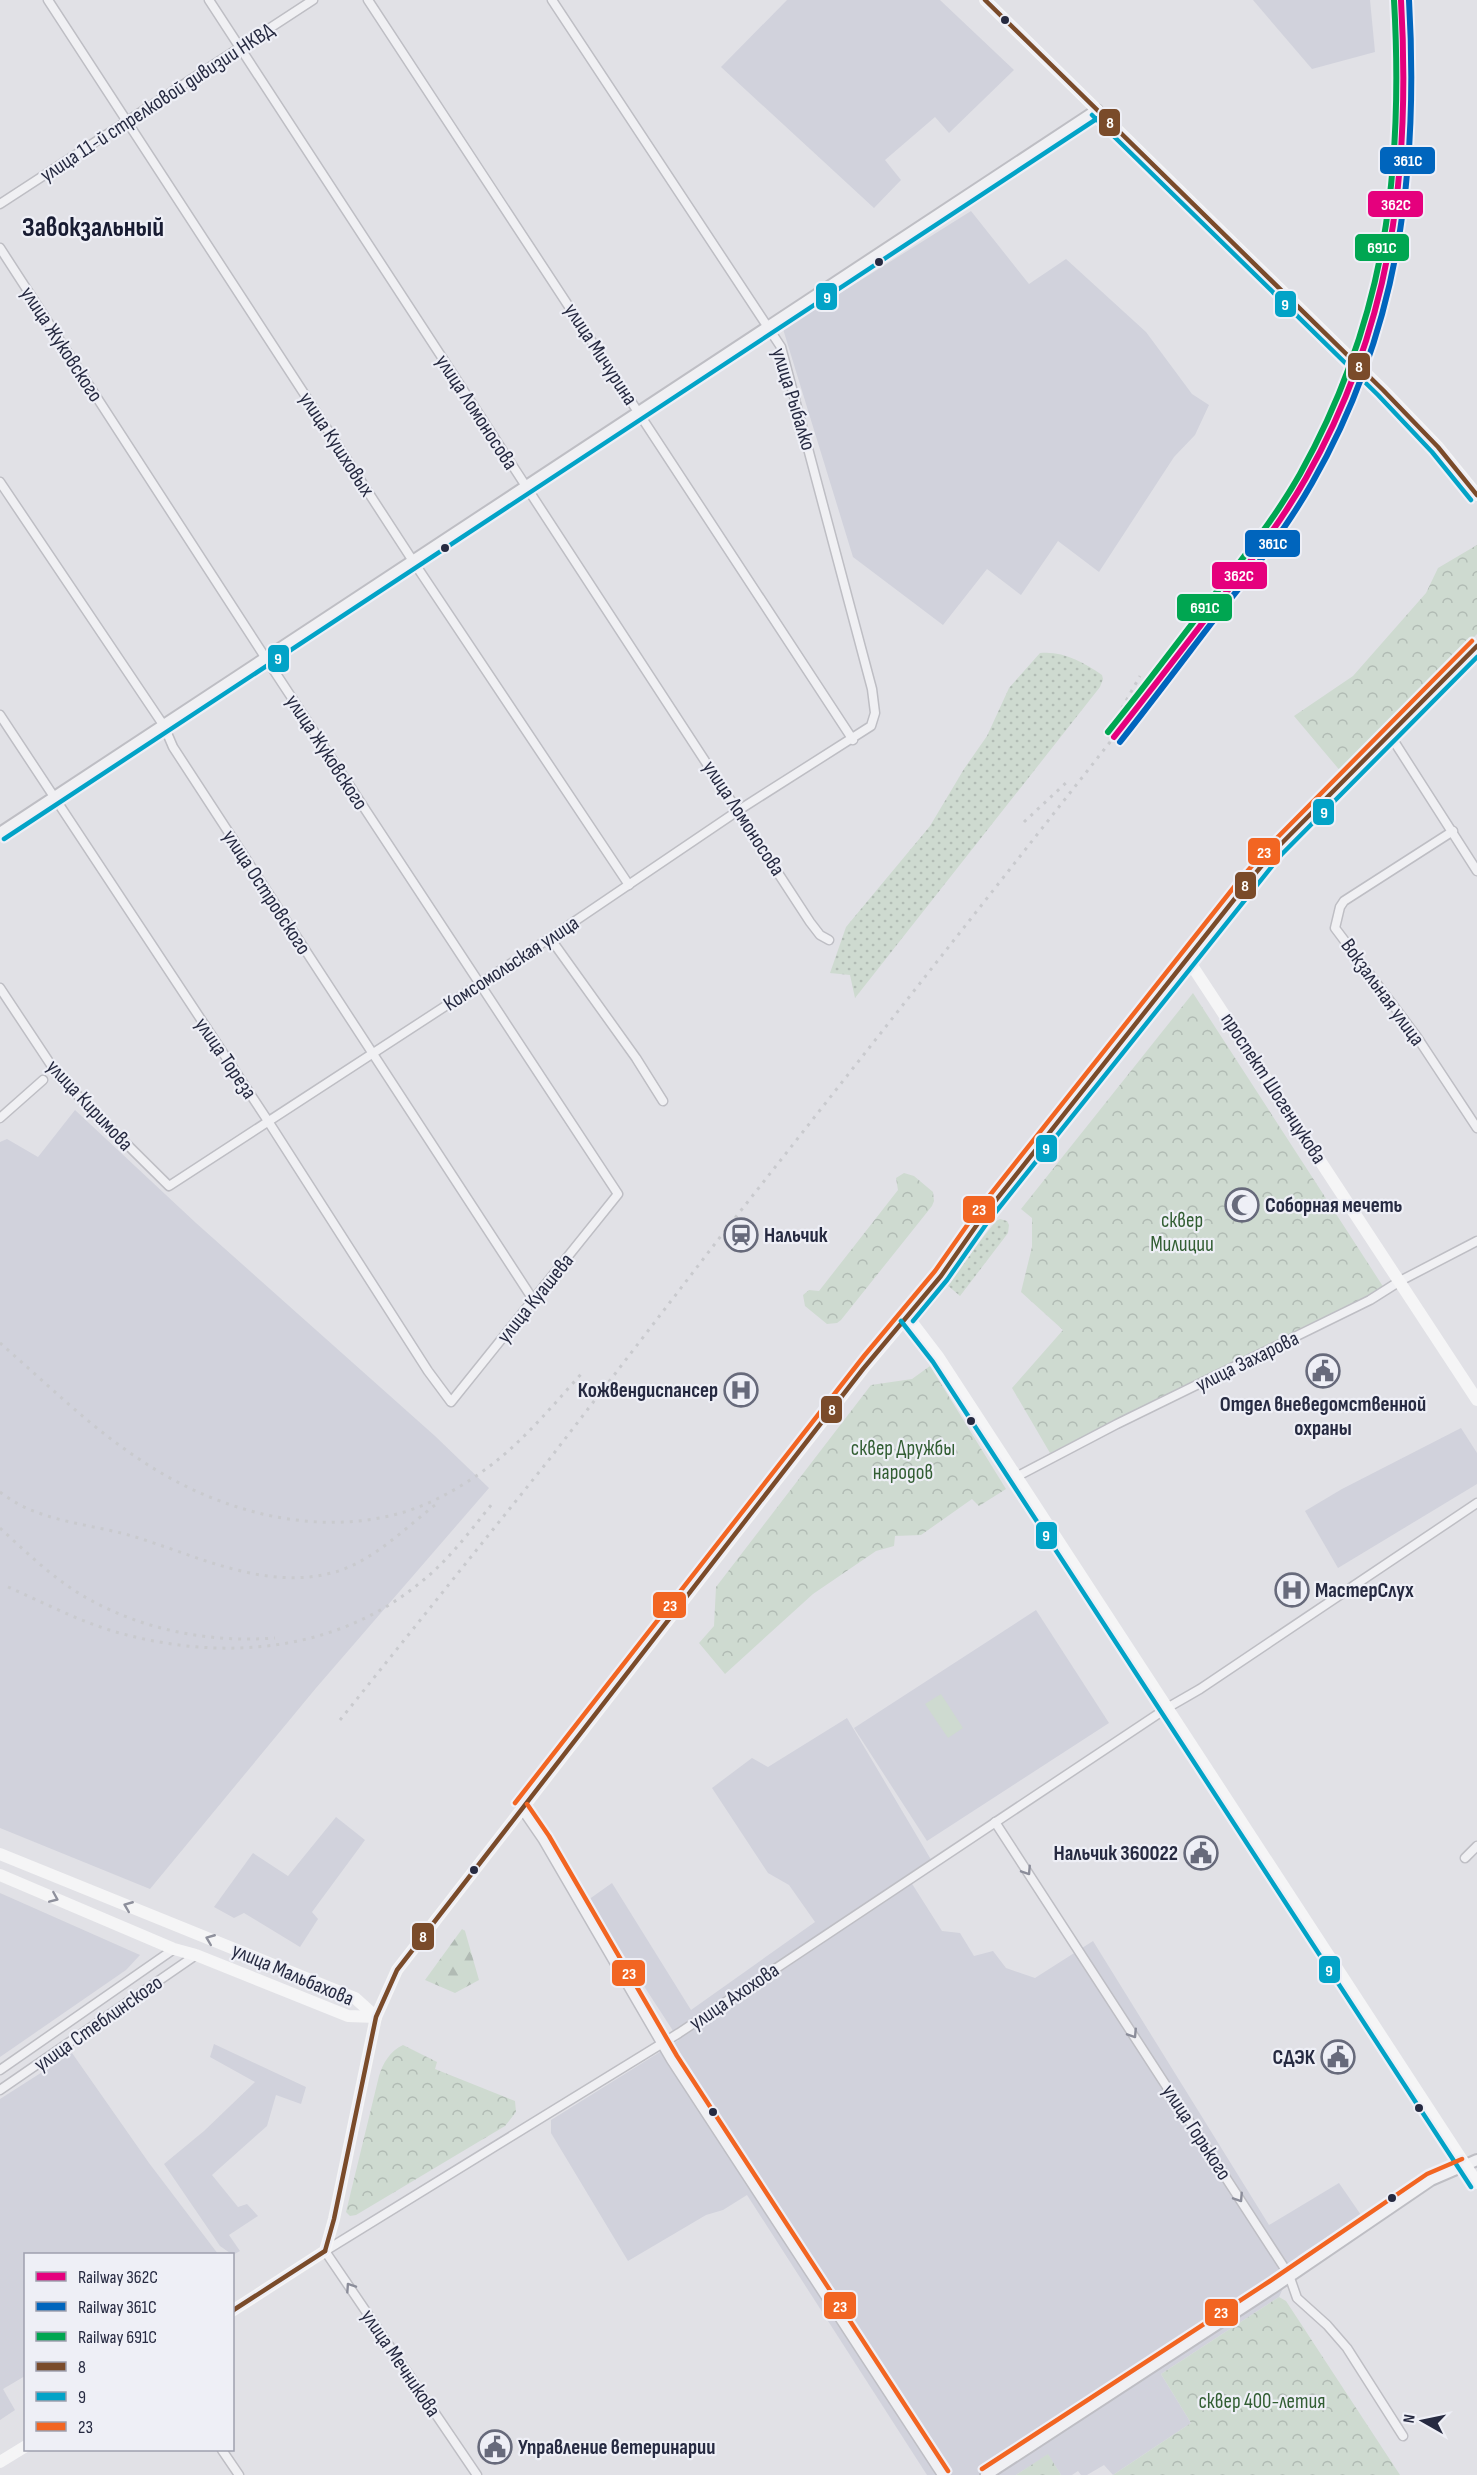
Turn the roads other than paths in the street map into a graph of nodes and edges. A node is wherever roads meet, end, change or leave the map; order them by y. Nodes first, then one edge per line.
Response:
1 (48, 0) edge
2 (209, 0) edge
3 (313, 0) edge
4 (368, 0) edge
5 (552, 0) edge
6 (985, 0) edge
7 (240, 47) junction
8 (1096, 110) junction
9 (128, 122) junction
10 (0, 204) edge
11 (0, 248) edge
12 (767, 328) junction
13 (639, 411) junction
14 (0, 482) edge
15 (526, 486) junction
16 (1477, 495) edge
17 (413, 561) junction
18 (1477, 646) edge
19 (264, 657) junction
20 (0, 715) edge
21 (164, 726) junction
22 (1390, 735) junction
23 (853, 740) junction
24 (54, 798) junction
25 (739, 810) junction
26 (1452, 831) junction
27 (0, 833) edge
28 (1477, 871) edge
29 (629, 885) junction
30 (550, 938) junction
31 (829, 940) dead end
32 (1187, 958) junction
33 (479, 984) junction
34 (0, 988) edge
35 (372, 1054) junction
36 (43, 1080) dead end
37 (663, 1101) dead end
38 (0, 1118) edge
39 (268, 1121) junction
40 (1477, 1128) edge
41 (169, 1186) joint
42 (618, 1194) joint
43 (1477, 1241) edge
44 (1400, 1281) junction
45 (534, 1301) junction
46 (907, 1316) junction
47 (1477, 1400) edge
48 (450, 1402) joint
49 (1016, 1477) junction
50 (1477, 1503) edge
51 (1167, 1708) junction
52 (521, 1808) junction
53 (995, 1822) junction
54 (1477, 1846) edge
55 (0, 1854) edge
56 (1464, 1858) dead end
57 (0, 1875) edge
58 (174, 1949) junction
59 (196, 1955) junction
60 (375, 2017) junction
61 (662, 2043) junction
62 (0, 2070) edge
63 (0, 2090) edge
64 (1477, 2160) edge
65 (1465, 2166) junction
66 (1477, 2183) edge
67 (325, 2251) junction
68 (1289, 2275) junction
69 (234, 2310) edge
70 (1403, 2436) dead end
71 (24, 2447) edge
72 (223, 2451) edge
73 (0, 2462) edge
74 (238, 2475) edge
75 (477, 2475) edge
76 (942, 2475) edge
77 (986, 2475) edge

1 - 9 street, улица Кушховых
2 - 7 street, улица Ломоносова
3 - 7 street, улица 11-й стрелковой дивизии НКВД
4 - 13 street, улица Мичурина
5 - 12 street, улица Рыбалко
6 - 8 main road
7 - 9 street, улица 11-й стрелковой дивизии НКВД
7 - 15 street, улица Ломоносова
8 - 12 street
8 - 16 main road
9 - 10 street, улица 11-й стрелковой дивизии НКВД
9 - 17 street, улица Кушховых
11 - 19 street, улица Жуковского
12 - 13 street
12 - 23 street, улица Рыбалко
13 - 15 street
13 - 23 street, улица Мичурина
14 - 21 street, улица Островского
15 - 17 street
15 - 25 street, улица Ломоносова
17 - 19 street
17 - 29 street, улица Кушховых
18 - 22 main road
19 - 21 street
19 - 33 street, улица Жуковского
20 - 24 street, улица Тореза
21 - 24 street
21 - 35 street, улица Островского
22 - 26 street
22 - 32 main road
23 - 25 street, Комсомольская улица
24 - 27 street
24 - 39 street, улица Тореза
25 - 29 street, Комсомольская улица
25 - 31 street, улица Ломоносова
26 - 28 street
26 - 40 street, Вокзальная улица
29 - 30 street, Комсомольская улица
30 - 33 street, Комсомольская улица
30 - 37 street
32 - 44 main road, проспект Шогенцукова
32 - 46 main road
33 - 35 street, Комсомольская улица
33 - 42 street, улица Жуковского
34 - 41 street, улица Киримова
35 - 39 street, Комсомольская улица
35 - 45 street, улица Островского
36 - 38 street
39 - 41 street, Комсомольская улица
39 - 48 street, улица Тореза
42 - 45 street, улица Куашева
43 - 44 street, улица Захарова
44 - 47 main road, проспект Шогенцукова
44 - 49 street, улица Захарова
45 - 48 street, улица Куашева
46 - 49 main road
46 - 52 main road
49 - 51 main road
50 - 51 street, улица Ахохова
51 - 53 street, улица Ахохова
51 - 65 main road
52 - 60 main road
52 - 61 street
53 - 61 street, улица Ахохова
53 -> 68 street, улица Горького
54 - 56 street
60 -> 55 main road, улица Мальбахова
57 -> 58 main road, улица Мальбахова
58 - 59 main road, улица Мальбахова
58 - 62 street, улица Стеблинского
59 - 60 main road, улица Мальбахова
59 - 63 street, улица Стеблинского
60 - 67 main road
61 - 67 street, улица Ахохова
61 - 76 street
64 - 65 street
65 - 66 main road
65 - 68 street
67 - 69 main road, улица Ахохова
75 -> 67 street, улица Мечникова
68 - 70 street, улица Горького
68 - 77 street
71 - 73 main road
72 - 74 street

